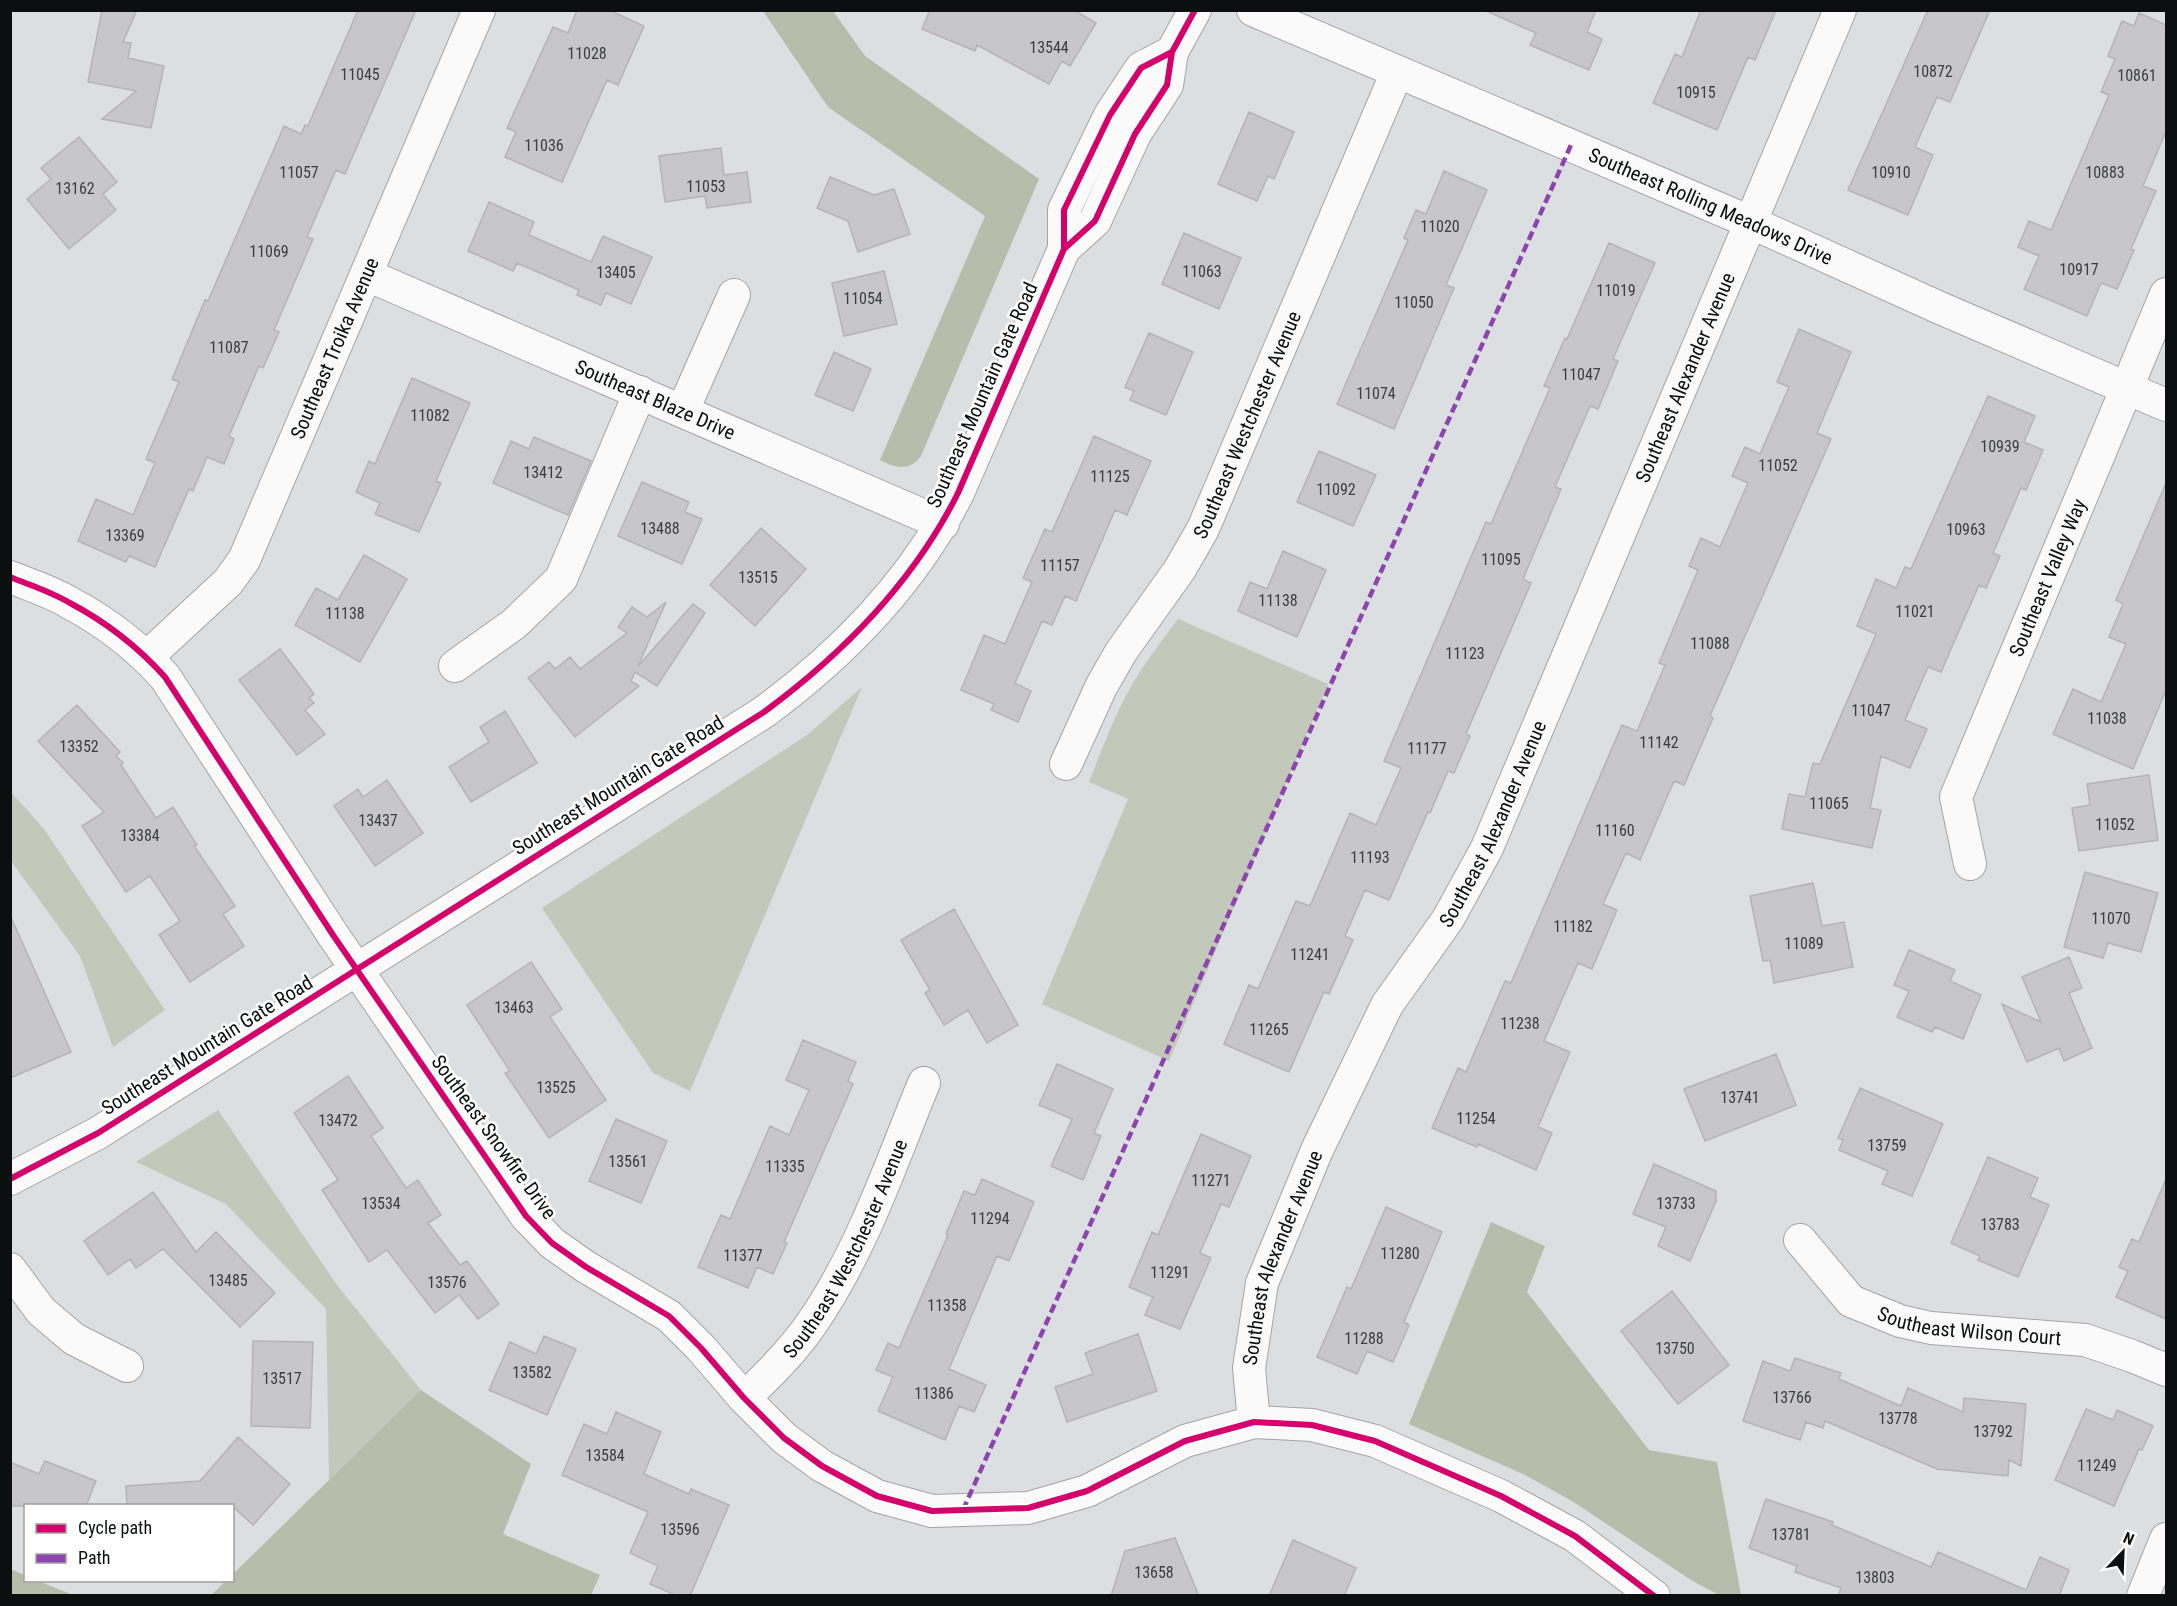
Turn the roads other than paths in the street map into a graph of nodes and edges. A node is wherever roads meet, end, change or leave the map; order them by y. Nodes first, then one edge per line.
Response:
1 (479, 10) edge
2 (1195, 10) edge
3 (1253, 10) edge
4 (1840, 10) edge
5 (1397, 72) junction
6 (1750, 222) junction
7 (367, 274) junction
8 (2166, 294) edge
9 (734, 295) dead end
10 (2127, 387) junction
11 (640, 392) junction
12 (2166, 405) edge
13 (683, 410) junction
14 (943, 524) junction
15 (10, 577) edge
16 (147, 657) junction
17 (455, 666) dead end
18 (1066, 764) dead end
19 (1970, 864) dead end
20 (357, 969) junction
21 (924, 1083) dead end
22 (10, 1179) edge
23 (1800, 1240) dead end
24 (10, 1269) edge
25 (127, 1366) dead end
26 (2166, 1370) edge
27 (744, 1398) junction
28 (1254, 1422) junction
29 (2166, 1539) edge
30 (1654, 1596) edge
31 (2143, 1596) edge

1 - 7 street, Southeast Troika Avenue
2 - 14 street, Southeast Mountain Gate Road
3 - 5 street, Southeast Rolling Meadows Drive
4 - 6 street, Southeast Alexander Avenue
5 - 6 street, Southeast Rolling Meadows Drive
5 - 18 street, Southeast Westchester Avenue
6 - 10 street, Southeast Rolling Meadows Drive
6 - 28 street, Southeast Alexander Avenue
7 - 11 street, Southeast Blaze Drive
7 - 16 street, Southeast Troika Avenue
8 - 10 street, Southeast Valley Way
9 - 13 street
10 - 12 street, Southeast Rolling Meadows Drive
10 - 19 street, Southeast Valley Way
11 - 13 street, Southeast Blaze Drive
11 - 17 street
13 - 14 street, Southeast Blaze Drive
14 - 20 street, Southeast Mountain Gate Road
15 - 16 street, Southeast Snowfire Drive
16 - 20 street, Southeast Snowfire Drive
20 - 22 street, Southeast Mountain Gate Road
20 - 27 street, Southeast Snowfire Drive
21 - 27 street, Southeast Westchester Avenue
23 - 26 street, Southeast Wilson Court
24 - 25 street
27 - 28 street, Southeast Snowfire Drive
28 - 30 street, Southeast Snowfire Drive
29 - 31 street

